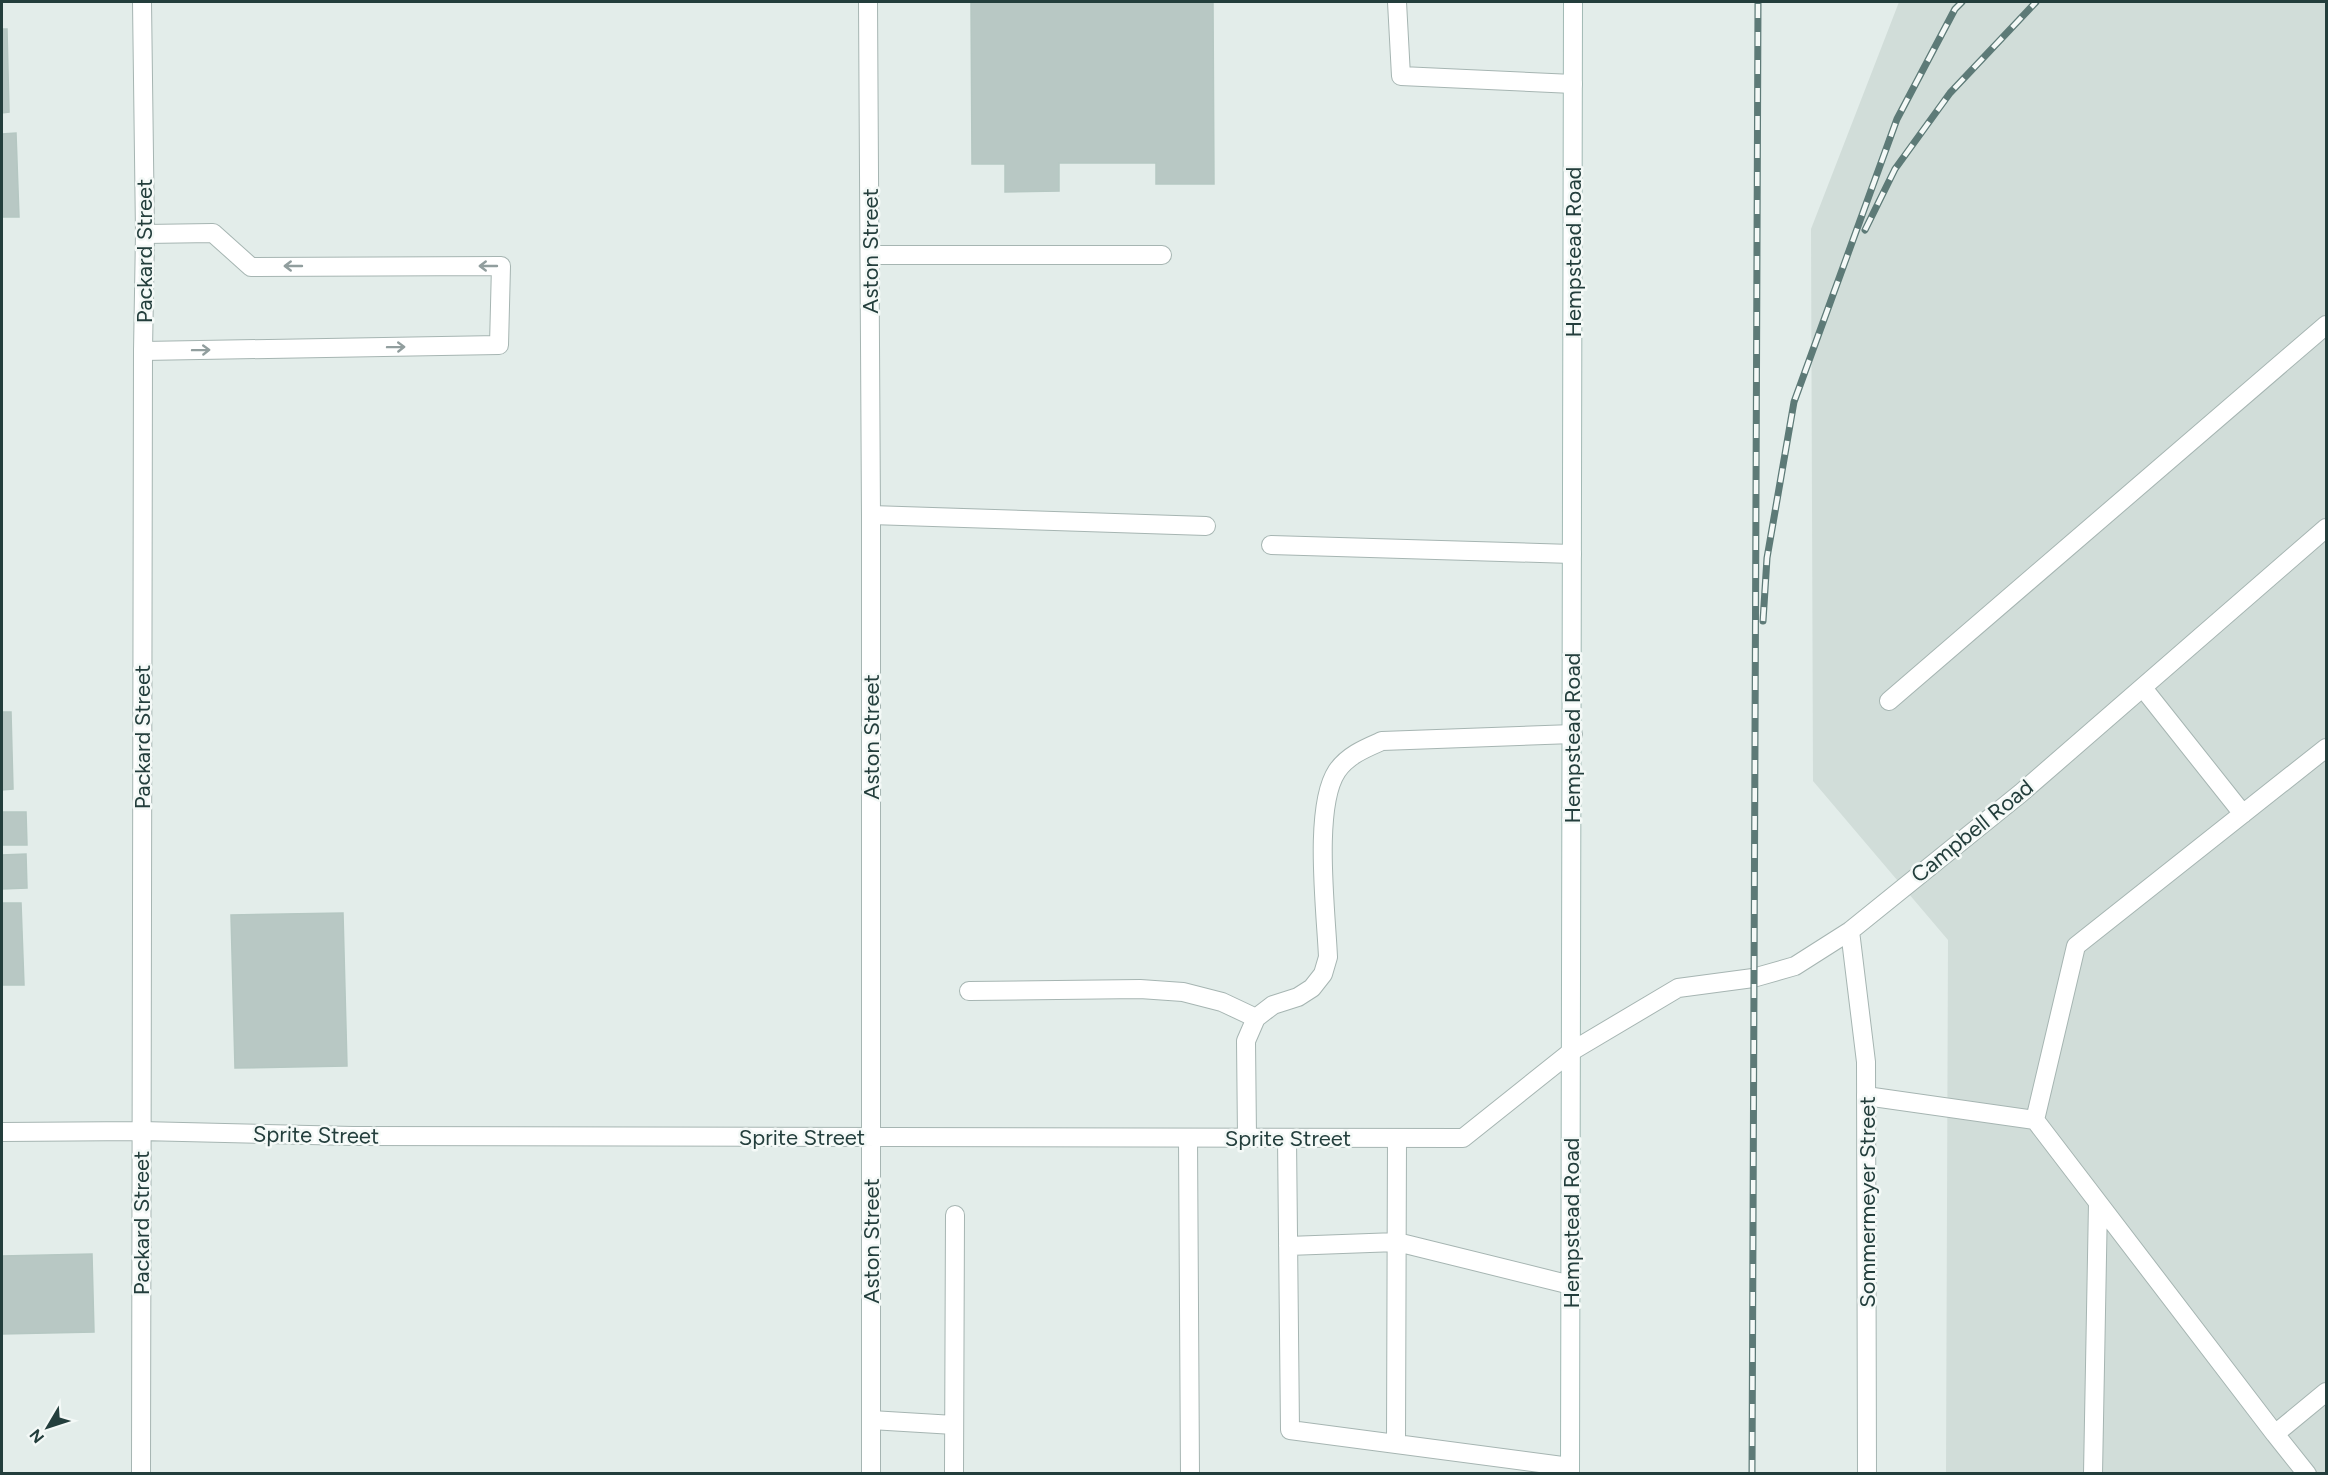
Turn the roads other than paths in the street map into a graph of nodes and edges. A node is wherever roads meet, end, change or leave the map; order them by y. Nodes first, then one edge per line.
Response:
1 (142, 2) edge
2 (868, 2) edge
3 (1397, 2) edge
4 (1573, 2) edge
5 (1573, 84) junction
6 (145, 234) junction
7 (870, 255) junction
8 (1162, 255) dead end
9 (2326, 325) edge
10 (143, 351) junction
11 (871, 515) junction
12 (1206, 526) dead end
13 (2326, 528) edge
14 (1271, 545) dead end
15 (1572, 554) junction
16 (2143, 688) junction
17 (1889, 701) dead end
18 (1573, 734) junction
19 (2326, 748) edge
20 (2243, 814) junction
21 (1850, 931) junction
22 (969, 991) dead end
23 (1256, 1018) junction
24 (1572, 1051) junction
25 (1866, 1096) junction
26 (2035, 1120) junction
27 (141, 1131) junction
28 (2, 1132) edge
29 (871, 1137) junction
30 (1247, 1137) junction
31 (1188, 1138) junction
32 (1287, 1138) junction
33 (1397, 1138) junction
34 (2098, 1203) junction
35 (955, 1215) dead end
36 (1397, 1242) junction
37 (1288, 1246) junction
38 (1571, 1285) junction
39 (2326, 1392) edge
40 (871, 1420) junction
41 (954, 1425) junction
42 (2275, 1434) junction
43 (1396, 1444) junction
44 (1570, 1470) edge
45 (141, 1473) edge
46 (871, 1473) edge
47 (954, 1473) edge
48 (1190, 1473) edge
49 (1867, 1473) edge
50 (2092, 1473) edge
51 (2307, 1473) edge

1 - 6 street, Packard Street
2 - 7 street, Aston Street
3 - 5 street
4 - 5 street, Hempstead Road
5 - 15 street, Hempstead Road
6 - 10 street, Packard Street
10 -> 6 street
7 - 8 street
7 - 11 street, Aston Street
9 - 17 street
10 - 27 street, Packard Street
11 - 12 street
11 - 29 street, Aston Street
13 - 16 street, Campbell Road
14 - 15 street
15 - 18 street, Hempstead Road
16 - 20 street
16 - 21 street, Campbell Road
18 - 23 street
18 - 24 street, Hempstead Road
19 - 20 street
20 - 26 street
21 - 24 street, Campbell Road
21 - 25 street, Sommermeyer Street
22 - 23 street
23 - 30 street
24 - 33 street, Sprite Street
24 - 38 street, Hempstead Road
25 - 26 street
25 - 49 street, Sommermeyer Street
26 - 34 street
27 - 28 street, Sprite Street
27 - 29 street, Sprite Street
27 - 45 street, Packard Street
29 - 31 street, Sprite Street
29 - 40 street, Aston Street
30 - 31 street, Sprite Street
30 - 32 street, Sprite Street
31 - 48 street
32 - 33 street, Sprite Street
32 - 37 street
33 - 36 street
34 - 42 street
34 - 50 street
35 - 41 street
36 - 37 street
36 - 38 street
36 - 43 street
37 - 43 street
38 - 44 street, Hempstead Road
39 - 42 street
40 - 41 street
40 - 46 street, Aston Street
41 - 47 street
42 - 51 street
43 - 44 street

